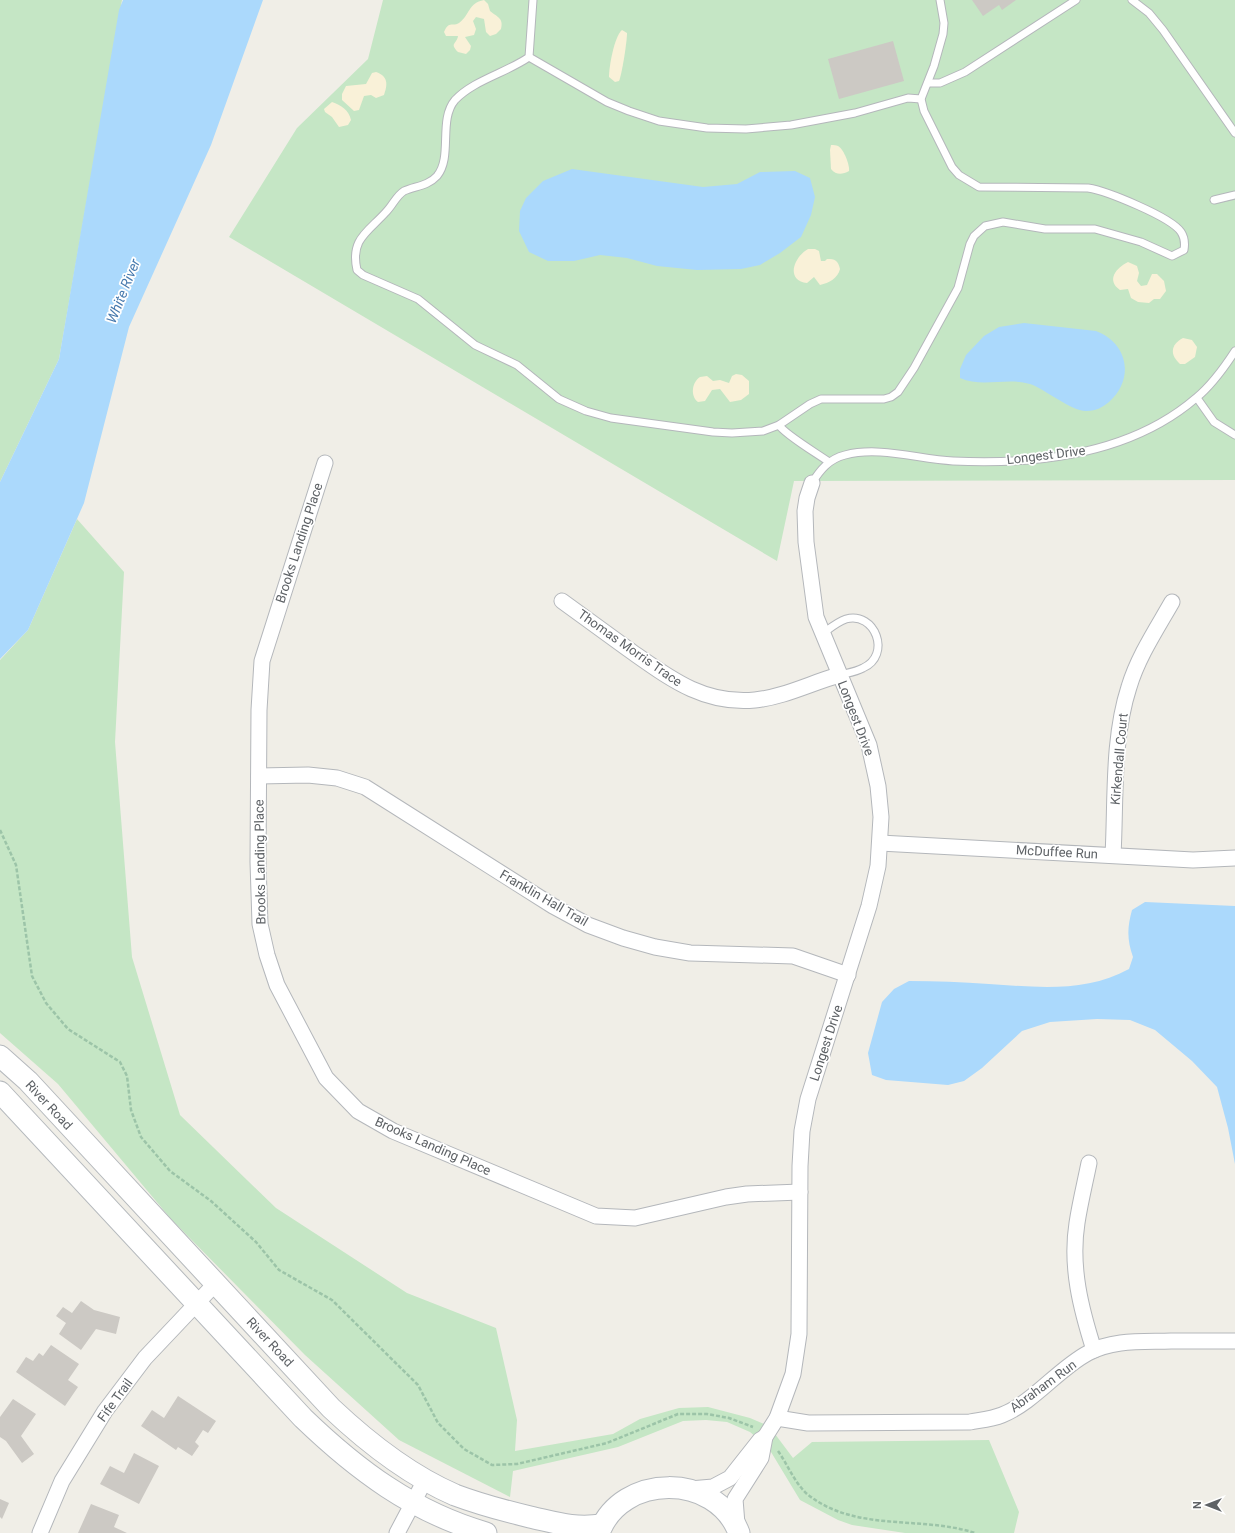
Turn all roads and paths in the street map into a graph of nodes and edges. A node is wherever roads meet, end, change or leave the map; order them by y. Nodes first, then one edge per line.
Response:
1 (533, 0) edge
2 (940, 0) edge
3 (1076, 0) edge
4 (1132, 0) edge
5 (529, 57) junction
6 (928, 83) junction
7 (922, 99) junction
8 (1235, 133) edge
9 (1235, 195) edge
10 (1214, 200) dead end
11 (1235, 351) edge
12 (1196, 398) junction
13 (780, 425) junction
14 (1235, 434) edge
15 (829, 462) junction
16 (325, 464) dead end
17 (812, 483) joint
18 (562, 601) dead end
19 (1172, 602) dead end
20 (822, 634) junction
21 (839, 675) junction
22 (259, 776) junction
23 (0, 830) edge
24 (880, 843) junction
25 (1113, 855) junction
26 (1235, 858) edge
27 (848, 975) junction
28 (0, 1056) edge
29 (0, 1092) edge
30 (1089, 1163) dead end
31 (800, 1192) junction
32 (215, 1284) junction
33 (196, 1304) junction
34 (1235, 1340) edge
35 (1094, 1350) junction
36 (777, 1418) junction
37 (765, 1438) junction
38 (425, 1480) junction
39 (690, 1489) junction
40 (412, 1504) junction
41 (600, 1529) edge
42 (739, 1531) edge
43 (40, 1533) edge
44 (397, 1533) edge
45 (486, 1533) edge
46 (975, 1533) edge

1 - 5 lane
2 - 6 lane
3 - 6 lane
4 - 8 lane
5 - 7 lane
5 - 13 lane
6 - 7 lane
7 - 13 lane
9 - 10 lane
11 - 12 lane, Longest Drive
12 - 14 lane
12 - 15 lane, Longest Drive
13 - 15 lane
15 - 17 lane, Longest Drive
16 - 22 street, Brooks Landing Place
17 - 20 street, Longest Drive
18 - 21 street, Thomas Morris Trace
19 - 25 street, Kirkendall Court
20 - 21 street, Longest Drive
20 - 21 lane
21 - 24 street, Longest Drive
22 - 27 street, Franklin Hall Trail
22 - 31 street, Brooks Landing Place
23 - 37 path
24 - 25 street, McDuffee Run
24 - 27 street, Longest Drive
25 - 26 street, McDuffee Run
27 - 31 street, Longest Drive
28 - 32 main road, River Road
29 - 33 main road, River Road
30 - 35 street
31 - 36 street, Longest Drive
32 - 33 street, Fife Trail
32 - 38 main road, River Road
33 - 40 main road, River Road
33 - 43 street, Fife Trail
34 - 35 street, Abraham Run
35 - 36 street, Abraham Run
36 - 37 street, Longest Drive
37 - 39 street, Longest Drive
37 - 42 street, Longest Drive
37 - 46 path
38 - 40 street
38 - 41 main road, River Road
39 - 41 main road
39 - 42 main road
40 - 44 street
40 - 45 main road, River Road

